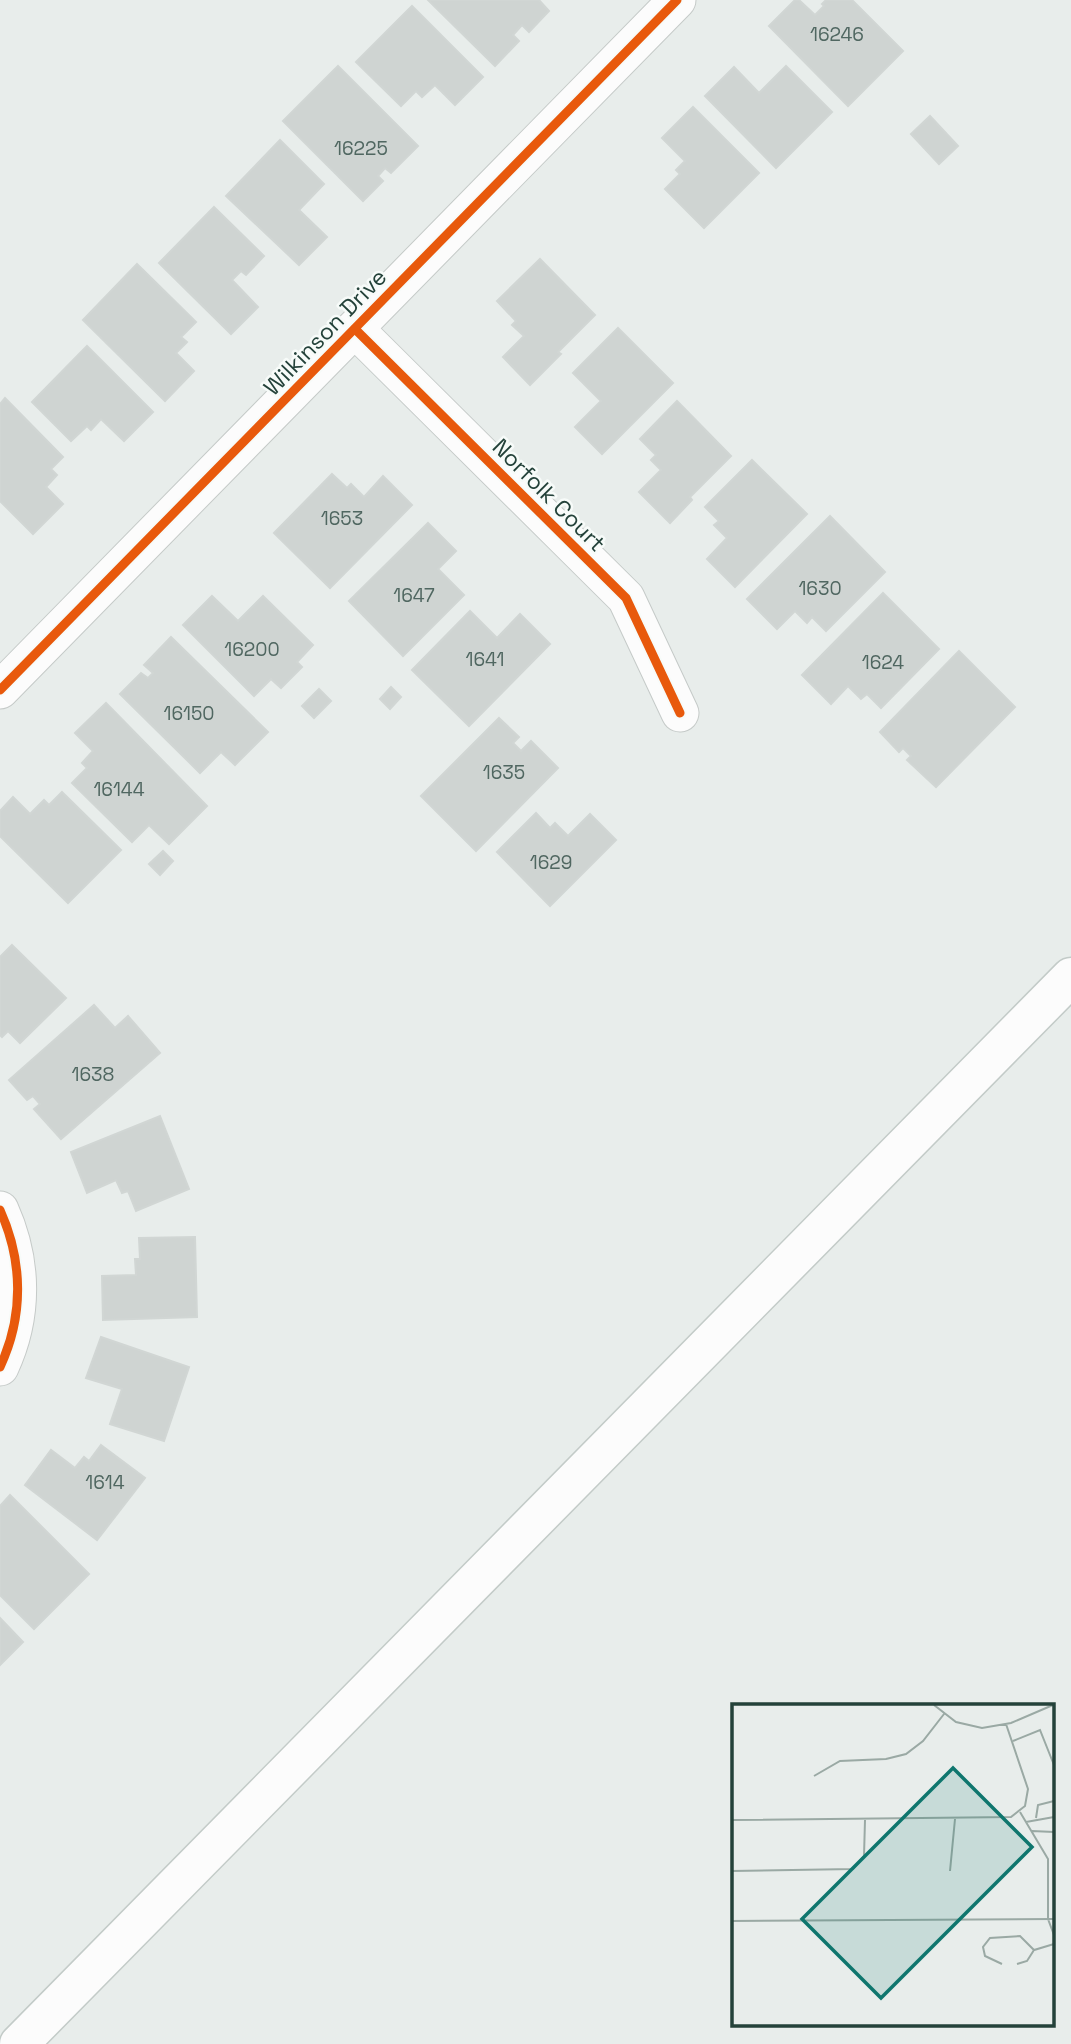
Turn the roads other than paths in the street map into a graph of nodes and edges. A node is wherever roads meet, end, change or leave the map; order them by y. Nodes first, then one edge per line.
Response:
1 (677, 0) edge
2 (355, 329) junction
3 (0, 690) edge
4 (680, 713) dead end
5 (1071, 977) edge
6 (0, 1210) edge
7 (0, 1367) edge
8 (19, 2044) edge

1 - 2 street, Wilkinson Drive
2 - 3 street, Wilkinson Drive
2 - 4 street, Norfolk Court
5 - 8 main road
6 - 7 street

